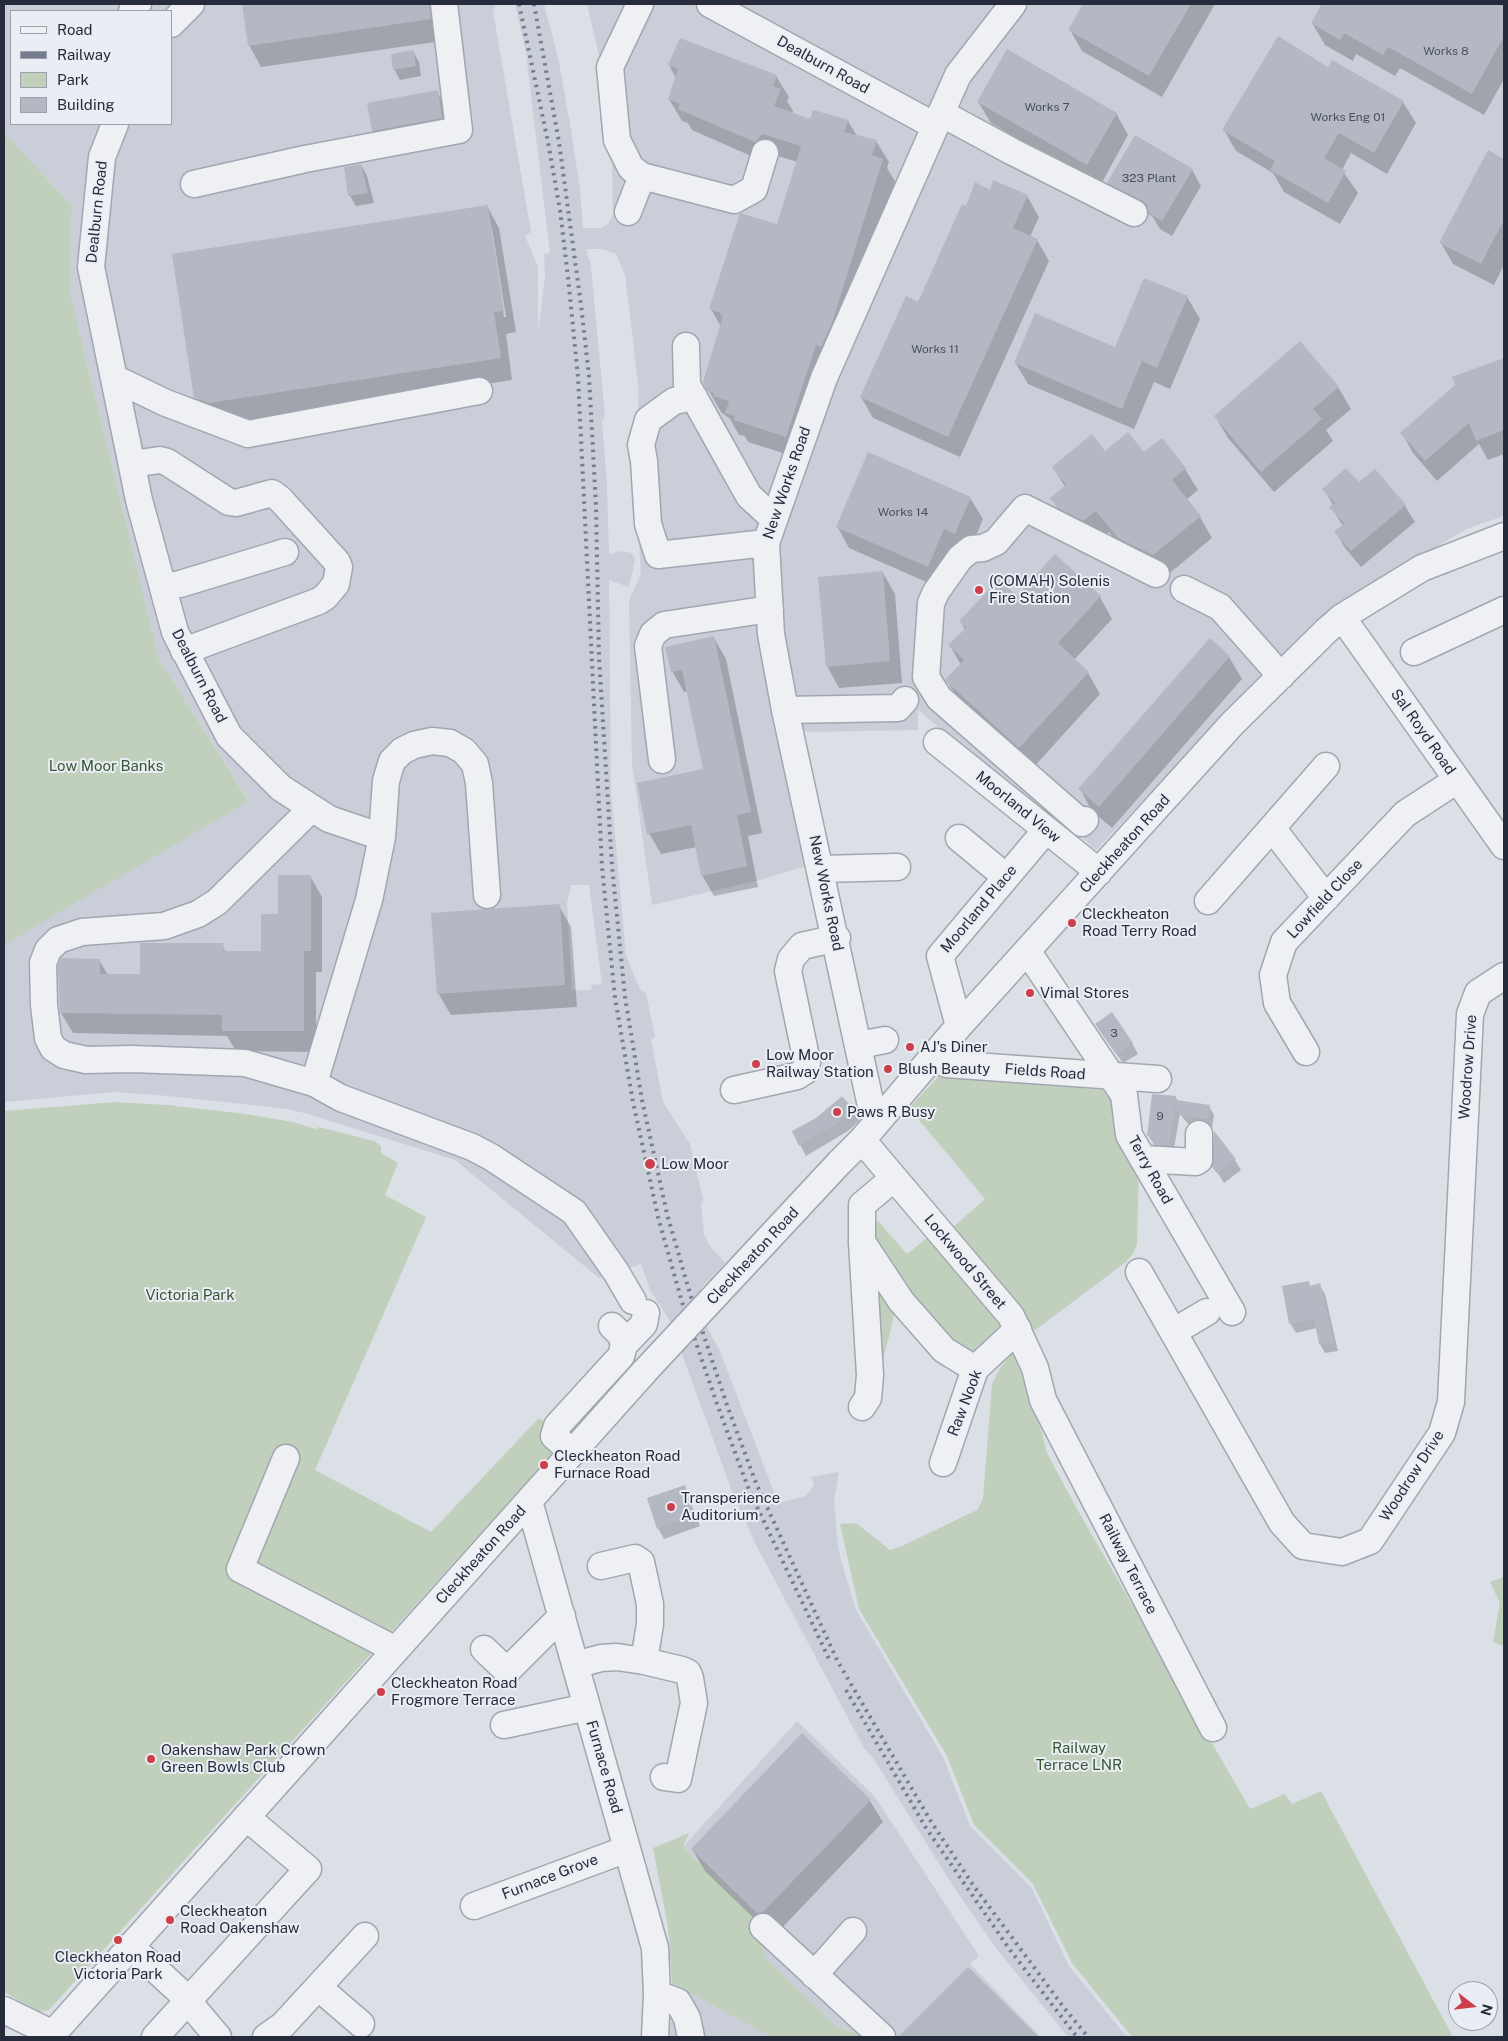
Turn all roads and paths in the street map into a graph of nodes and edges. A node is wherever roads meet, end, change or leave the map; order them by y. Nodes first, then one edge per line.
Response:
1 (191, 4) edge
2 (444, 4) edge
3 (640, 4) edge
4 (1013, 4) edge
5 (723, 7) edge
6 (172, 23) edge
7 (938, 120) junction
8 (115, 125) edge
9 (765, 153) dead end
10 (642, 176) junction
11 (194, 184) dead end
12 (628, 212) dead end
13 (1134, 213) dead end
14 (686, 346) dead end
15 (114, 378) junction
16 (479, 391) dead end
17 (694, 397) junction
18 (132, 464) junction
19 (774, 519) junction
20 (1504, 536) edge
21 (766, 543) junction
22 (285, 552) dead end
23 (1156, 574) dead end
24 (162, 587) junction
25 (1184, 588) dead end
26 (770, 609) junction
27 (1504, 610) edge
28 (1342, 618) junction
29 (184, 651) junction
30 (1414, 652) dead end
31 (1281, 676) junction
32 (905, 700) dead end
33 (786, 710) junction
34 (937, 742) dead end
35 (662, 760) dead end
36 (1326, 766) dead end
37 (1457, 780) junction
38 (311, 809) junction
39 (1085, 820) dead end
40 (1272, 828) junction
41 (1046, 830) junction
42 (382, 837) junction
43 (959, 838) dead end
44 (1504, 846) edge
45 (897, 867) dead end
46 (821, 869) junction
47 (1099, 872) junction
48 (1006, 877) junction
49 (487, 895) dead end
50 (1326, 898) junction
51 (1208, 901) dead end
52 (837, 938) junction
53 (1028, 952) junction
54 (1504, 976) edge
55 (959, 1026) junction
56 (885, 1040) dead end
57 (858, 1046) junction
58 (1306, 1052) dead end
59 (935, 1056) junction
60 (1111, 1077) junction
61 (1158, 1079) dead end
62 (314, 1083) junction
63 (734, 1090) dead end
64 (880, 1118) junction
65 (1198, 1134) dead end
66 (862, 1140) junction
67 (1143, 1160) junction
68 (894, 1178) junction
69 (862, 1242) junction
70 (1139, 1272) dead end
71 (1018, 1329) junction
72 (1173, 1332) junction
73 (975, 1368) junction
74 (1043, 1400) joint
75 (862, 1407) dead end
76 (572, 1452) junction
77 (286, 1458) dead end
78 (942, 1463) dead end
79 (529, 1501) junction
80 (602, 1566) dead end
81 (562, 1616) junction
82 (484, 1649) dead end
83 (396, 1650) junction
84 (644, 1662) junction
85 (576, 1665) junction
86 (588, 1707) junction
87 (504, 1725) dead end
88 (1213, 1728) dead end
89 (664, 1777) dead end
90 (246, 1817) junction
91 (627, 1848) junction
92 (474, 1906) dead end
93 (763, 1926) dead end
94 (853, 1931) dead end
95 (365, 1936) dead end
96 (130, 1946) junction
97 (814, 1974) junction
98 (318, 1987) junction
99 (658, 1994) junction
100 (187, 2000) junction
101 (4, 2010) edge
102 (362, 2024) dead end
103 (52, 2036) edge
104 (154, 2037) edge
105 (218, 2037) edge
106 (266, 2037) edge
107 (655, 2037) edge
108 (691, 2037) edge
109 (882, 2037) edge

1 - 6 street
2 - 11 street
3 - 10 street
4 - 7 street, New Works Road
5 - 7 street, Dealburn Road
7 - 13 street, Dealburn Road
7 - 19 street, New Works Road
8 - 15 street, Dealburn Road
9 - 10 street
10 - 12 street
14 - 17 street
15 - 16 street
15 - 18 street, Dealburn Road
17 - 19 street
17 - 21 street
18 - 24 street, Dealburn Road
18 - 29 street
19 - 21 street, New Works Road
20 - 28 street, Cleckheaton Road
21 - 26 street, New Works Road
22 - 24 street
23 - 39 street
24 - 29 street, Dealburn Road
25 - 31 street
26 - 33 street, New Works Road
26 - 35 street
27 - 30 street
28 - 31 street, Cleckheaton Road
28 - 37 street, Sal Royd Road
29 - 38 street, Dealburn Road
31 - 47 street, Cleckheaton Road
32 - 33 street
33 - 46 street, New Works Road
34 - 41 street, Moorland View
36 - 40 street
37 - 44 street, Sal Royd Road
37 - 50 street, Lowfield Close
38 - 42 street, Dealburn Road
38 - 62 street
40 - 50 street
40 - 51 street
41 - 47 street, Moorland View
41 - 48 street, Moorland Place
42 - 49 street
42 - 62 street
43 - 48 street
45 - 46 street
46 - 52 street, New Works Road
47 - 53 street, Cleckheaton Road
48 - 55 street, Moorland Place
50 - 58 street, Lowfield Close
52 - 57 street, New Works Road
52 - 63 street
53 - 55 street, Cleckheaton Road
53 - 60 street, Terry Road
54 - 72 street, Woodrow Drive
55 - 59 street, Cleckheaton Road
56 - 57 street
57 - 64 street, New Works Road
59 - 60 street, Fields Road
59 - 64 street, Cleckheaton Road
60 - 61 street, Fields Road
60 - 67 street, Terry Road
62 - 76 street
64 - 66 street, Cleckheaton Road
65 - 67 street
66 - 68 street, Lockwood Street
66 - 76 street, Cleckheaton Road, bridge
67 - 72 street, Terry Road
68 - 69 street
68 - 71 street, Lockwood Street
69 - 73 street
69 - 75 street
70 - 72 street, Woodrow Drive
71 - 73 street, Raw Nook
71 - 74 street, Lockwood Street
73 - 78 street, Raw Nook
74 - 88 street, Railway Terrace
76 - 79 street, Cleckheaton Road
77 - 83 street
79 - 81 street, Furnace Road
79 - 83 street, Cleckheaton Road
80 - 84 street
81 - 82 street
81 - 85 street, Furnace Road
83 - 90 street, Cleckheaton Road
84 - 85 street
84 - 89 street
85 - 86 street, Furnace Road
86 - 87 street
86 - 91 street, Furnace Road
90 - 96 street, Cleckheaton Road
90 - 100 street
91 - 92 street, Furnace Grove
91 - 99 street, Furnace Road
93 - 97 street
94 - 97 street
95 - 98 street
96 - 100 street
96 - 103 street, Cleckheaton Road
97 - 109 street
98 - 102 street
98 - 106 street
99 - 107 street, Furnace Road
99 - 108 street
100 - 104 street
100 - 105 street
101 - 103 street

